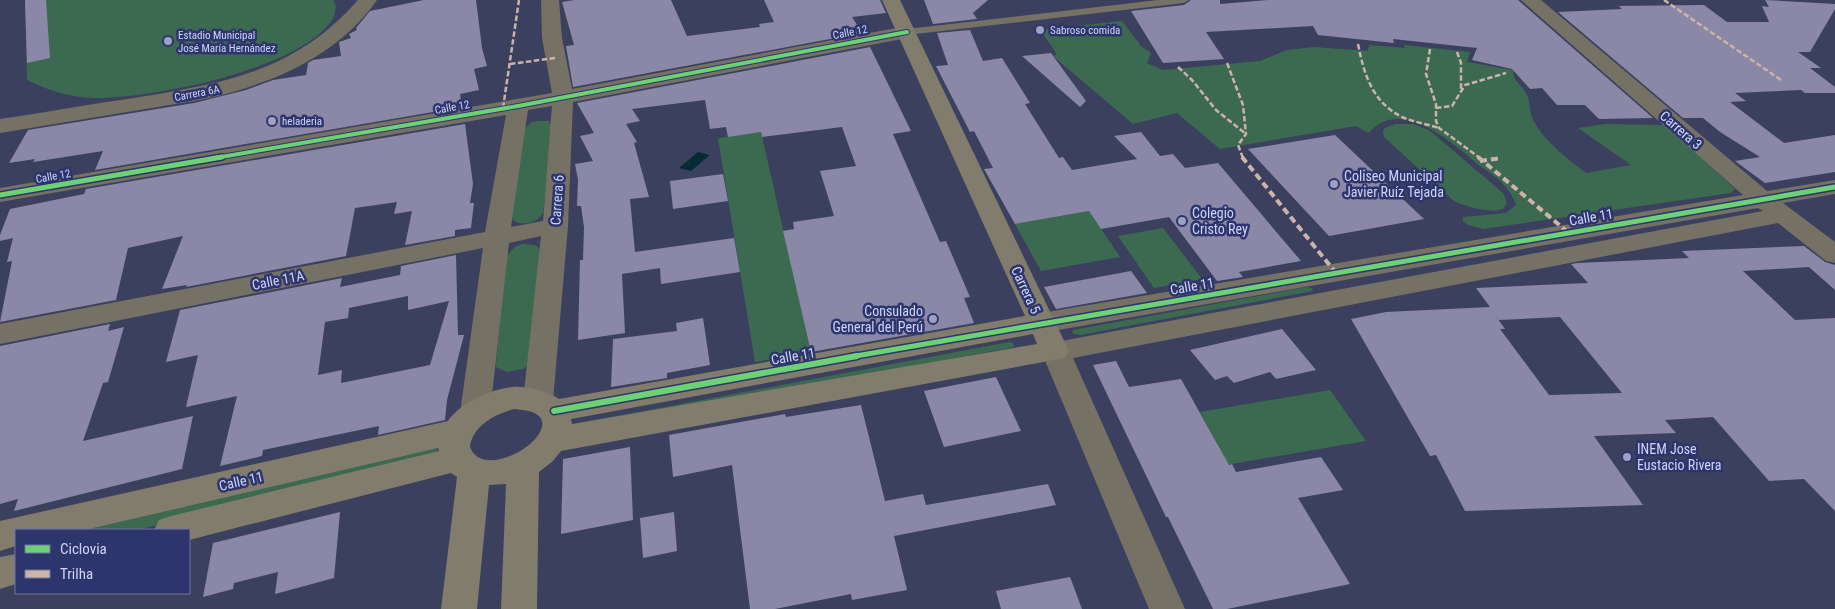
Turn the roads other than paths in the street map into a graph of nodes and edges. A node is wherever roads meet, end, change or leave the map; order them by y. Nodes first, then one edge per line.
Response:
1 (368, 0) edge
2 (550, 0) edge
3 (891, 0) edge
4 (1184, 0) edge
5 (1530, 0) edge
6 (907, 32) junction
7 (563, 97) junction
8 (518, 106) junction
9 (0, 126) edge
10 (1835, 188) edge
11 (0, 195) edge
12 (1762, 199) junction
13 (1783, 215) junction
14 (555, 226) junction
15 (497, 238) junction
16 (1835, 256) edge
17 (1336, 274) junction
18 (1356, 296) junction
19 (0, 334) edge
20 (1048, 337) junction
21 (548, 417) junction
22 (466, 443) junction
23 (523, 466) junction
24 (29, 529) edge
25 (174, 529) edge
26 (15, 532) edge
27 (0, 536) edge
28 (15, 569) edge
29 (0, 573) edge
30 (459, 609) edge
31 (519, 609) edge
32 (1167, 609) edge

1 - 9 street, Carrera 6A
2 - 7 street, Carrera 6
3 - 6 street, Carrera 5
4 - 6 lane, Calle 12
5 - 12 street, Carrera 3
6 - 7 street, Calle 12
6 - 20 street, Carrera 5
7 - 8 street, Calle 12
7 - 14 street, Carrera 6
8 - 11 street, Calle 12
8 - 15 street
10 - 12 street, Calle 11
12 - 13 street, Carrera 3
12 - 17 street, Calle 11
13 - 16 street, Carrera 3
13 - 18 street, Calle 11
14 - 15 street, Calle 11A
14 - 21 street, Carrera 6
15 - 19 street, Calle 11A
15 - 22 street
17 - 18 street
17 - 20 street, Calle 11
18 - 20 street, Calle 11
20 - 21 street, Calle 11
20 - 32 street, Carrera 5
21 - 22 street
21 - 23 street
22 - 23 street
22 - 24 street, Calle 11
22 - 25 street
22 - 30 street
23 - 31 street
26 - 27 street
28 - 29 street

